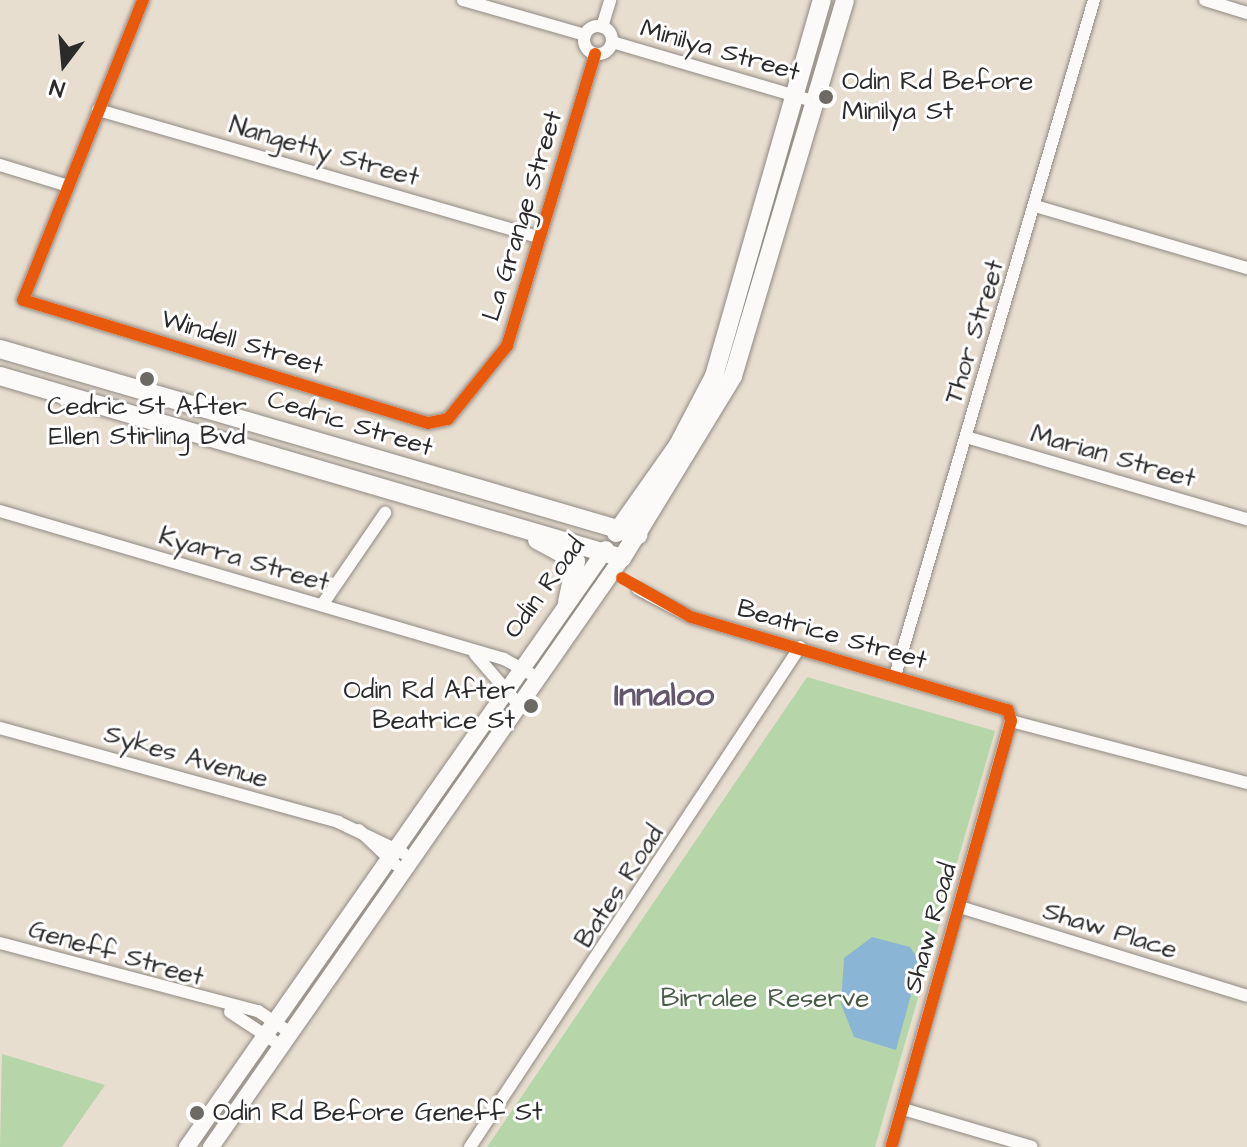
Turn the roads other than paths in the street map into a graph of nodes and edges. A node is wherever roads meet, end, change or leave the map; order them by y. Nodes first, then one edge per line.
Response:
1 (143, 0) edge
2 (463, 0) edge
3 (610, 0) edge
4 (822, 0) edge
5 (845, 0) edge
6 (1094, 0) edge
7 (1205, 0) edge
8 (1247, 13) edge
9 (602, 27) junction
10 (585, 35) junction
11 (612, 42) junction
12 (595, 54) junction
13 (795, 96) junction
14 (816, 102) junction
15 (98, 110) junction
16 (0, 165) edge
17 (65, 185) junction
18 (1035, 206) junction
19 (539, 237) junction
20 (1247, 268) edge
21 (0, 349) edge
22 (0, 376) edge
23 (448, 419) joint
24 (966, 437) junction
25 (0, 511) edge
26 (385, 513) dead end
27 (480, 515) junction
28 (1247, 519) edge
29 (620, 525) junction
30 (638, 535) junction
31 (614, 554) junction
32 (638, 589) dead end
33 (567, 602) junction
34 (322, 605) junction
35 (800, 647) junction
36 (475, 654) junction
37 (521, 666) junction
38 (895, 676) junction
39 (538, 678) junction
40 (502, 694) junction
41 (519, 705) junction
42 (1011, 721) junction
43 (0, 728) edge
44 (1247, 783) edge
45 (393, 853) junction
46 (408, 865) junction
47 (960, 907) junction
48 (0, 943) edge
49 (1247, 996) edge
50 (269, 1028) junction
51 (284, 1039) junction
52 (903, 1109) junction
53 (187, 1147) edge
54 (211, 1147) edge
55 (470, 1147) edge
56 (891, 1147) edge
57 (1032, 1147) edge

1 - 15 street
2 - 10 street
3 - 9 street
4 - 13 main road, Odin Road
5 - 14 main road, Odin Road
6 - 18 street, Thor Street
7 - 8 street
9 - 10 street
9 - 11 street
10 - 12 street
11 - 12 street
11 - 13 street, Minilya Street
12 - 19 street, La Grange Street
13 - 14 street, Minilya Street
13 - 29 main road, Odin Road
14 - 30 main road, Odin Road
15 - 17 street
15 - 19 street, Nangetty Street
16 - 17 street
17 - 23 street, Windell Street
18 - 20 street
18 - 24 street, Thor Street
19 - 23 street, La Grange Street
21 - 29 main road, Cedric Street
22 - 27 main road, Cedric Street
24 - 28 street, Marian Street
24 - 38 street, Thor Street
25 - 34 street, Kyarra Street
26 - 34 street
27 - 31 main road, Cedric Street
27 - 33 main road
29 - 30 main road, Cedric Street
29 - 31 main road, Odin Road
30 - 31 main road, Odin Road
31 - 33 main road, Odin Road
31 - 39 main road, Odin Road
32 - 35 street, Beatrice Street
33 - 37 main road, Odin Road
34 - 36 street, Kyarra Street
35 - 38 street, Beatrice Street
35 - 55 street, Bates Road
36 - 37 street, Kyarra Street
36 - 40 street
37 - 39 street, Kyarra Street
37 - 40 main road, Odin Road
38 - 42 street, Beatrice Street
39 - 41 main road, Odin Road
40 - 41 street
40 - 45 main road, Odin Road
41 - 46 main road, Odin Road
42 - 44 street, Beatrice Street
42 - 47 street, Shaw Road
43 - 45 street, Sykes Avenue
45 - 46 street, Sykes Avenue
45 - 50 main road, Odin Road
46 - 51 main road, Odin Road
47 - 49 street, Shaw Place
47 - 52 street, Shaw Road
48 - 50 street, Geneff Street
50 - 51 street, Geneff Street
50 - 53 main road, Odin Road
51 - 54 main road, Odin Road
52 - 56 street, Shaw Road
52 - 57 street

